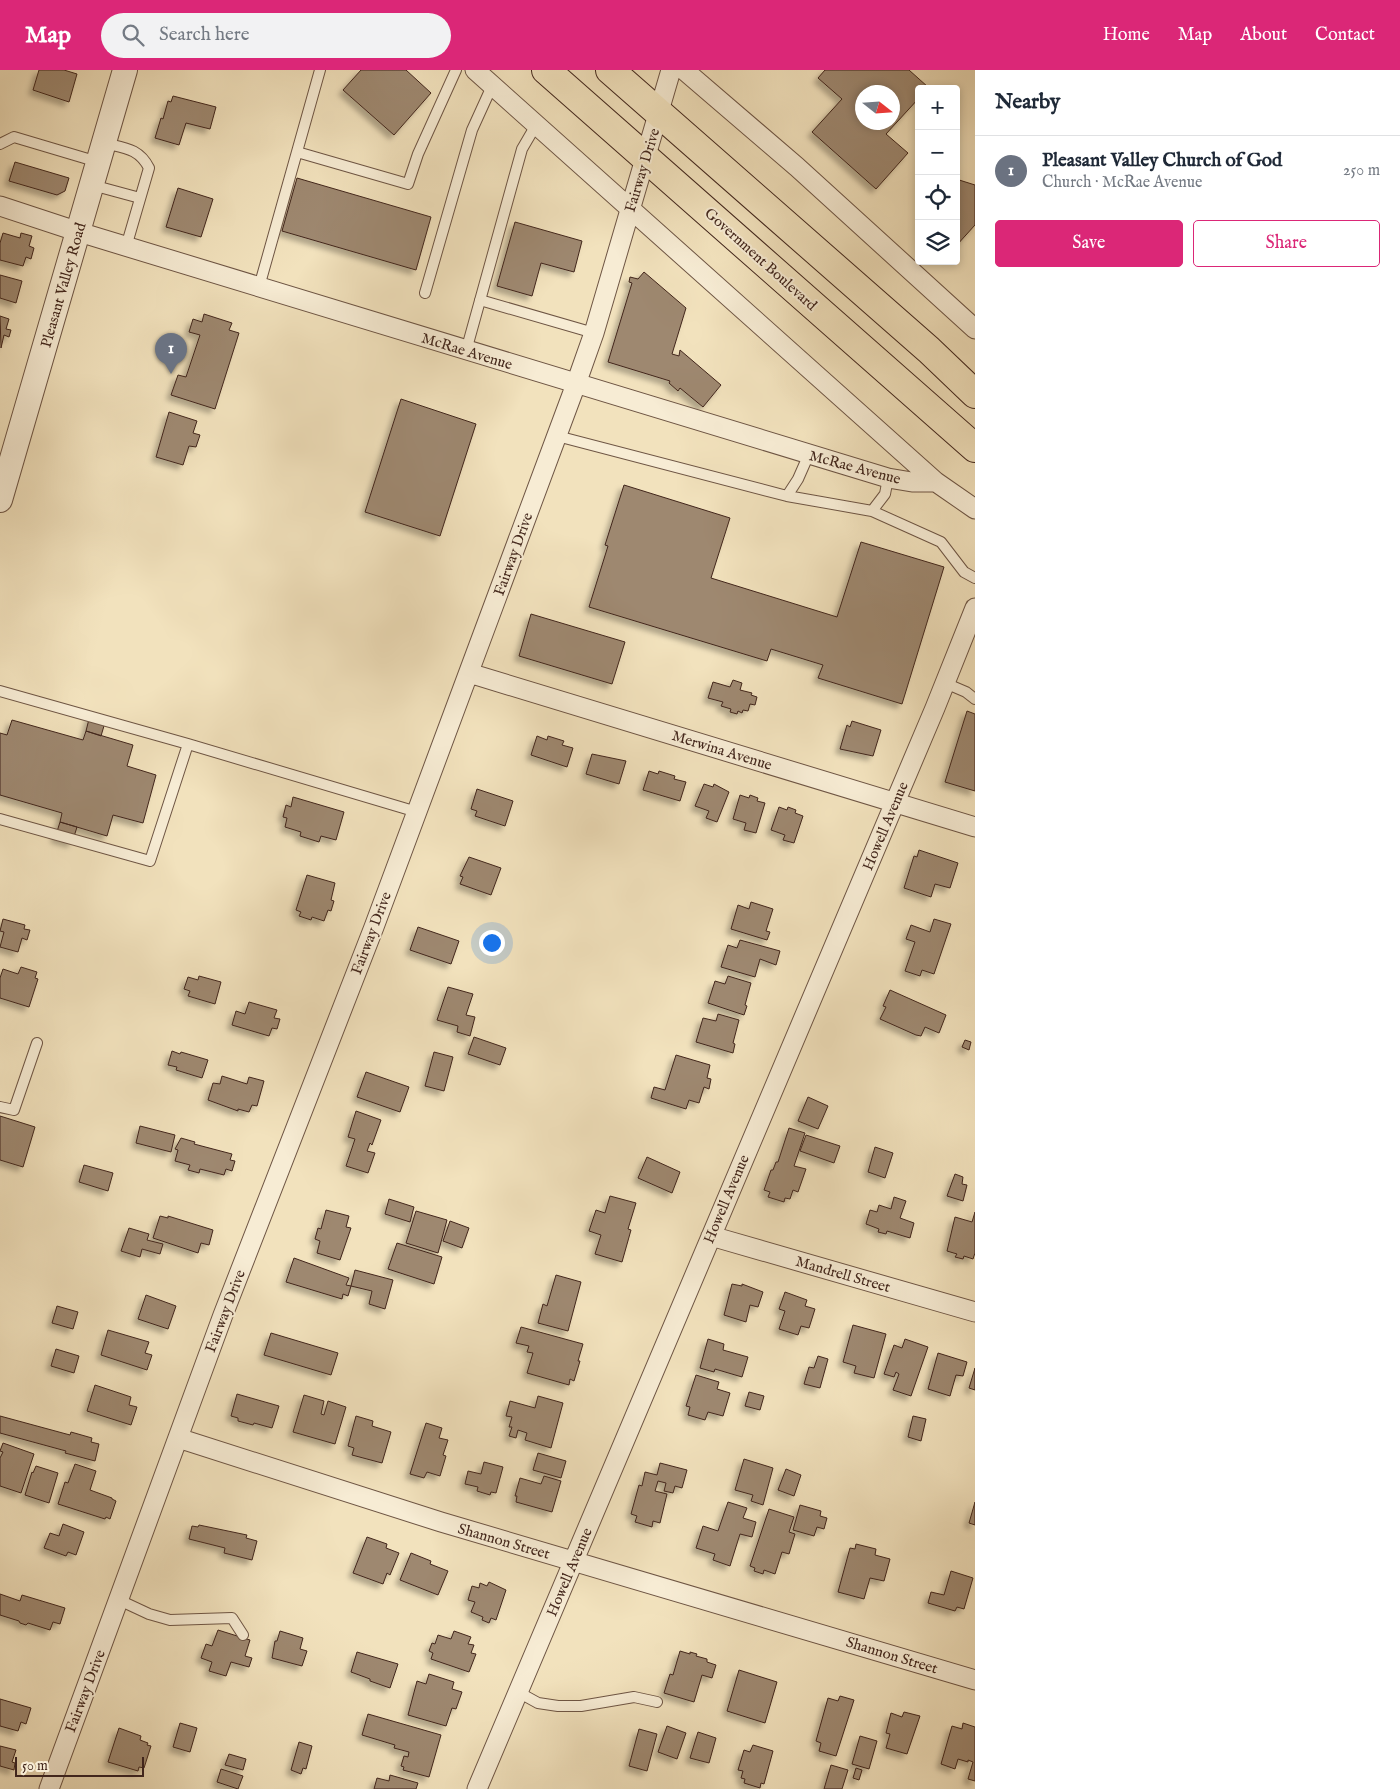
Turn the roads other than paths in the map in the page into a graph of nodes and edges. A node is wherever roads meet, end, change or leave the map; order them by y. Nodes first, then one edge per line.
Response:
1 (124, 70) edge
2 (320, 70) edge
3 (456, 70) edge
4 (474, 70) edge
5 (546, 70) edge
6 (610, 70) edge
7 (671, 70) edge
8 (684, 70) edge
9 (492, 86) junction
10 (659, 113) junction
11 (536, 125) junction
12 (0, 144) edge
13 (101, 152) junction
14 (297, 152) junction
15 (646, 156) junction
16 (92, 185) junction
17 (140, 198) junction
18 (0, 206) edge
19 (630, 210) junction
20 (79, 232) junction
21 (126, 247) junction
22 (259, 287) junction
23 (425, 293) dead end
24 (480, 300) junction
25 (975, 329) edge
26 (594, 334) junction
27 (466, 351) junction
28 (576, 384) junction
29 (975, 394) edge
30 (557, 436) junction
31 (975, 448) edge
32 (809, 454) junction
33 (888, 478) junction
34 (936, 482) junction
35 (787, 496) junction
36 (0, 500) edge
37 (975, 509) edge
38 (872, 511) junction
39 (975, 578) edge
40 (975, 608) edge
41 (469, 672) junction
42 (945, 683) junction
43 (0, 691) edge
44 (975, 699) edge
45 (188, 744) junction
46 (895, 802) junction
47 (417, 812) junction
48 (0, 819) edge
49 (975, 827) edge
50 (36, 1044) dead end
51 (0, 1106) edge
52 (711, 1236) junction
53 (975, 1312) edge
54 (178, 1438) junction
55 (573, 1561) junction
56 (119, 1600) junction
57 (243, 1635) dead end
58 (975, 1680) edge
59 (518, 1692) junction
60 (657, 1702) dead end
61 (48, 1789) edge
62 (476, 1789) edge

1 - 13 street, Pleasant Valley Road
2 - 14 lane
3 - 14 lane
4 - 9 street
5 - 15 main road, Government Boulevard
6 - 10 main road
7 - 10 street, Fairway Drive
8 - 25 street
9 - 11 street
9 - 23 lane
10 - 15 street, Fairway Drive
10 - 29 main road
11 - 19 street
11 - 24 lane
12 - 13 lane
13 - 16 street, Pleasant Valley Road
13 - 17 lane
14 - 22 lane
15 - 19 street, Fairway Drive
15 - 31 main road, Government Boulevard
16 - 17 lane
16 - 20 street, Pleasant Valley Road
17 - 21 lane
18 - 20 street, McRae Avenue
19 - 26 street, Fairway Drive
19 - 34 street
20 - 21 street, McRae Avenue
20 - 36 street, Pleasant Valley Road
21 - 22 street, McRae Avenue
22 - 27 street, McRae Avenue
24 - 26 lane
24 - 27 lane
26 - 28 street, Fairway Drive
27 - 28 street, McRae Avenue
28 - 30 street, Fairway Drive
28 - 32 street, McRae Avenue
30 - 35 lane
30 - 41 street, Fairway Drive
32 - 33 street, McRae Avenue
32 - 35 lane
33 - 34 street, McRae Avenue
33 - 38 lane
34 - 37 street
35 - 38 lane
38 - 39 lane
40 - 42 street, Howell Avenue
41 - 46 street, Merwina Avenue
41 - 47 street, Fairway Drive
42 - 44 lane
42 - 46 street, Howell Avenue
43 - 45 lane
45 - 47 lane
45 - 48 lane
46 - 49 street, Merwina Avenue
46 - 52 street, Howell Avenue
47 - 54 street, Fairway Drive
50 - 51 lane
52 - 53 street, Mandrell Street
52 - 55 street, Howell Avenue
54 - 55 street, Shannon Street
54 - 56 street, Fairway Drive
55 - 58 street, Shannon Street
55 - 59 street, Howell Avenue
56 - 57 lane
56 - 61 street, Fairway Drive
59 - 60 lane
59 - 62 street, Howell Avenue

